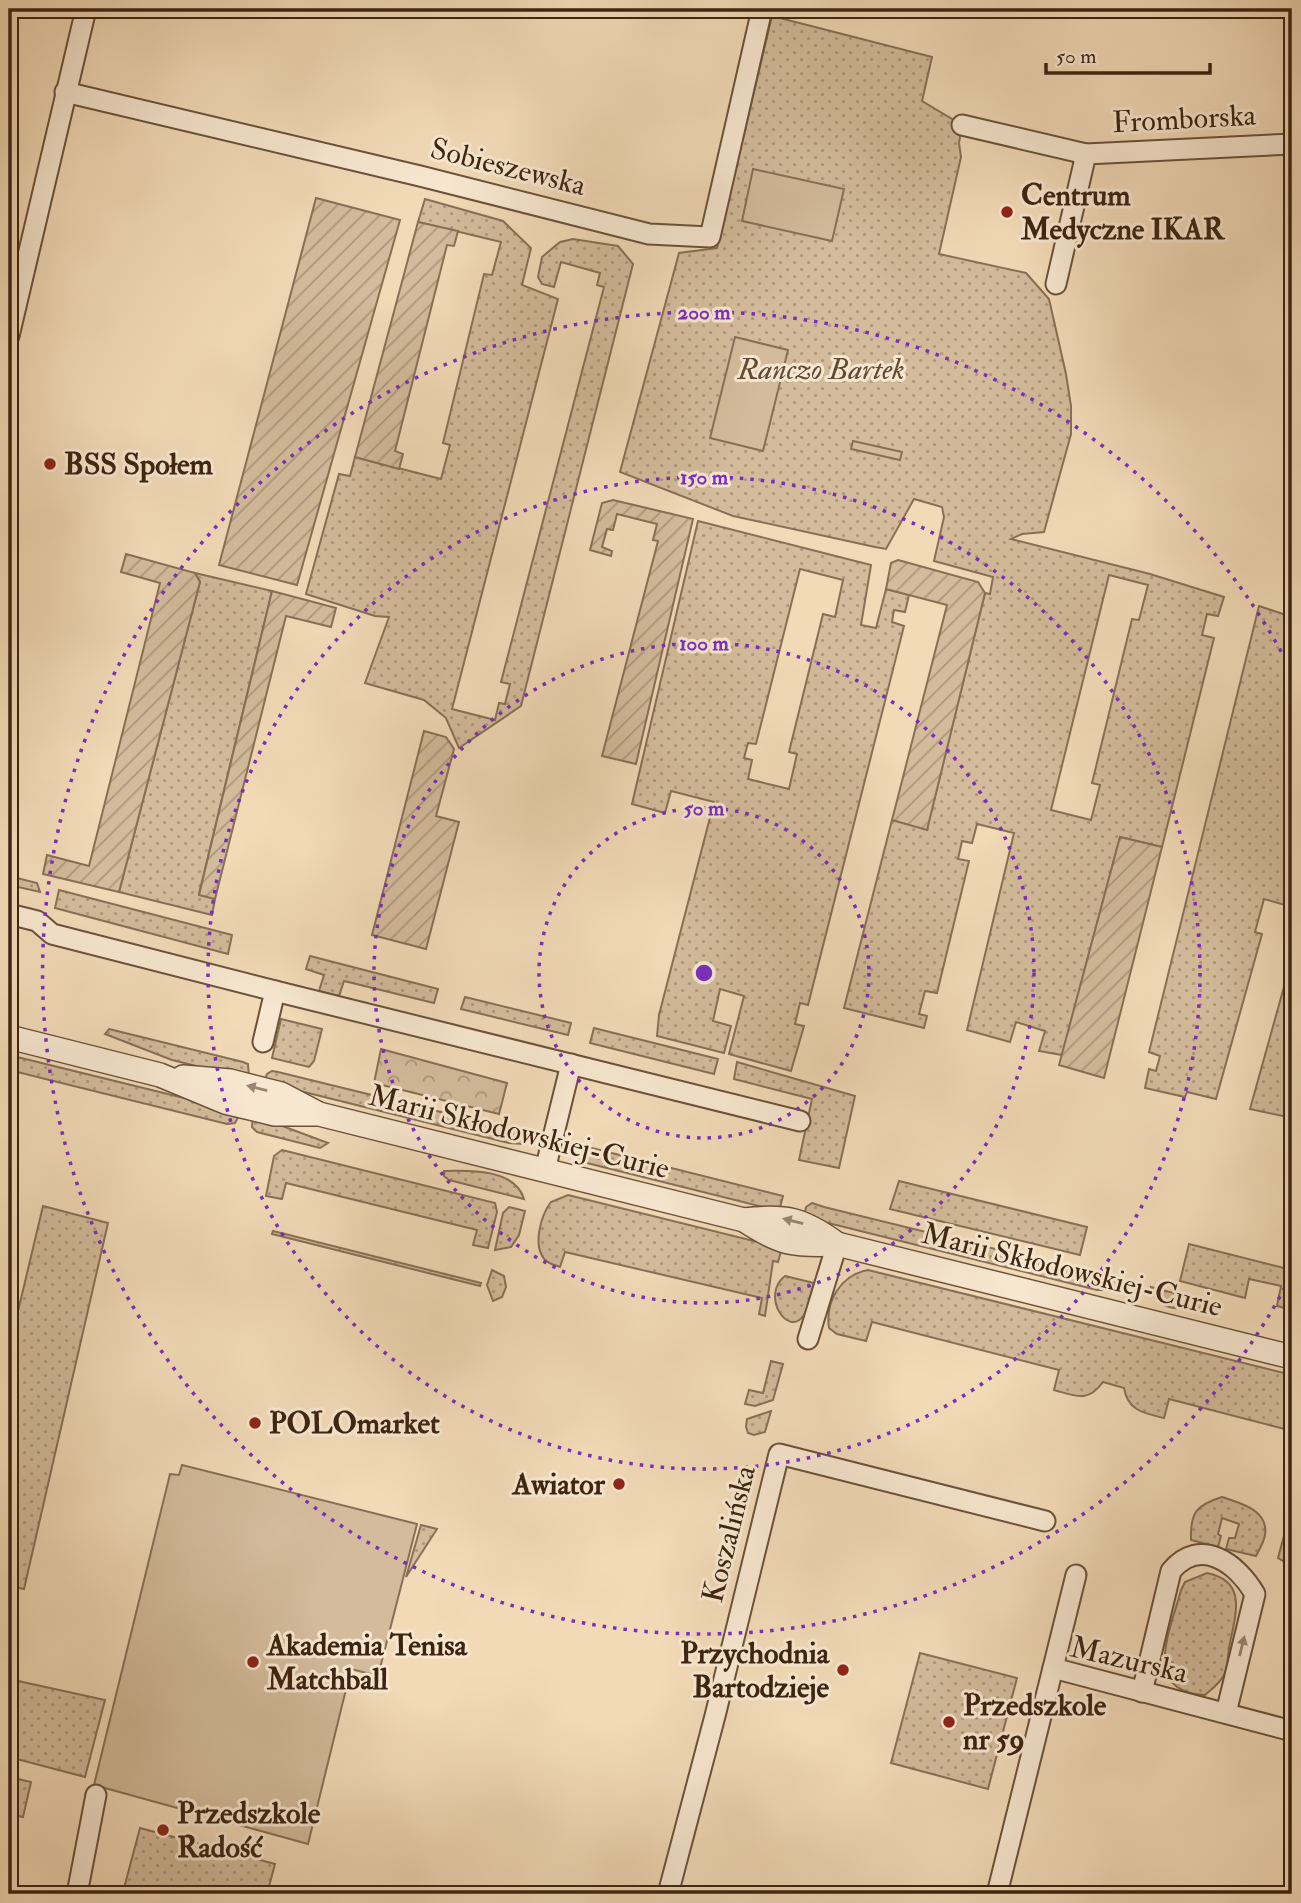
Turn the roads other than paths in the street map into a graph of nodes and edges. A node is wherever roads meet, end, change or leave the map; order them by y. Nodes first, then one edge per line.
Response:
1 (86, 9) edge
2 (762, 9) edge
3 (65, 92) junction
4 (962, 125) dead end
5 (1292, 144) edge
6 (1086, 154) junction
7 (1056, 284) dead end
8 (9, 336) edge
9 (9, 914) edge
10 (275, 992) junction
11 (9, 1037) edge
12 (263, 1042) dead end
13 (571, 1064) junction
14 (800, 1121) dead end
15 (545, 1170) junction
16 (837, 1244) junction
17 (808, 1339) dead end
18 (1292, 1357) edge
19 (1045, 1521) dead end
20 (1076, 1575) dead end
21 (1053, 1668) junction
22 (1142, 1692) junction
23 (1226, 1713) junction
24 (1292, 1731) edge
25 (96, 1795) dead end
26 (77, 1894) edge
27 (668, 1894) edge
28 (997, 1894) edge

1 - 3 street
2 - 3 street, Sobieszewska
3 - 8 street
4 - 6 street
5 - 6 street, Fromborska
6 - 7 street, Fromborska
9 - 10 street
10 - 12 street
10 - 13 street
11 - 15 street, Marii Skłodowskiej-Curie
13 - 14 street
13 - 15 street
15 - 16 street, Marii Skłodowskiej-Curie
16 - 17 street
16 - 18 street, Marii Skłodowskiej-Curie
19 - 27 street, Koszalińska
20 - 21 street
21 - 22 street, Mazurska
21 - 28 street, Mazurska
22 - 23 street, Mazurska
23 -> 22 street
23 - 24 street, Mazurska
25 - 26 street

